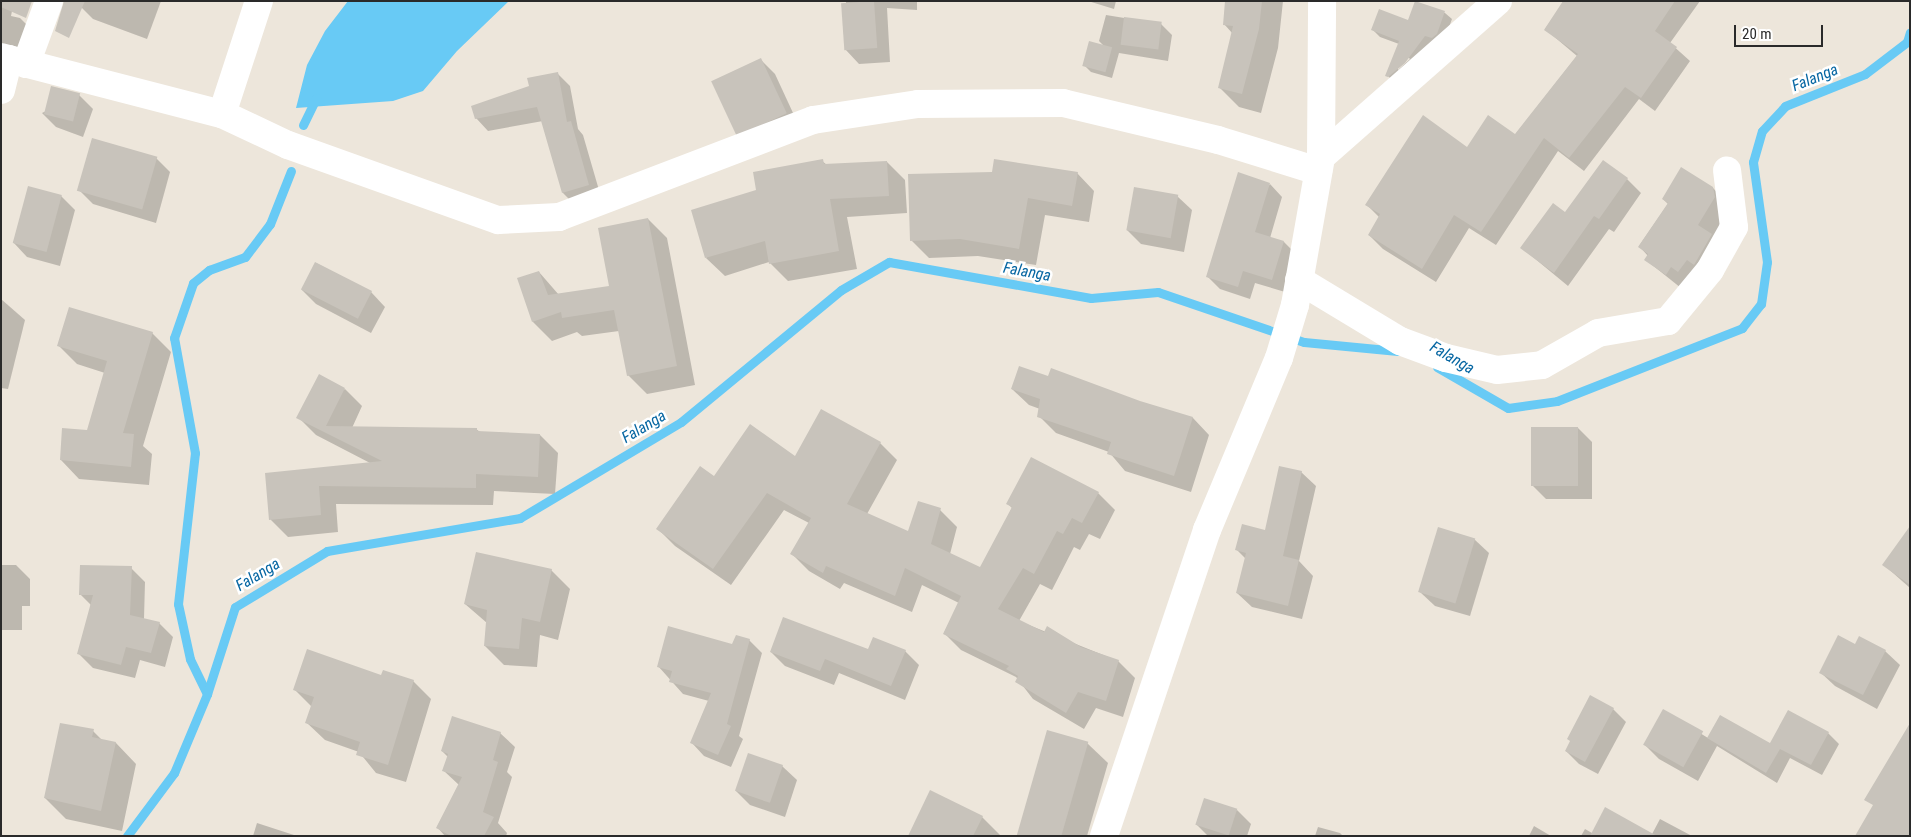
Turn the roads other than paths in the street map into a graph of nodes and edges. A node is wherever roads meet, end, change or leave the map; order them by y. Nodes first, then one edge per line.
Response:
1 (49, 1) edge
2 (259, 1) edge
3 (1322, 1) edge
4 (1498, 1) edge
5 (12, 60) edge
6 (1, 90) edge
7 (222, 114) junction
8 (1320, 164) junction
9 (1727, 170) dead end
10 (1297, 292) junction
11 (1104, 836) edge

1 - 5 street
2 - 7 street
3 - 8 street
4 - 8 street
5 - 6 street
5 - 7 street
7 - 8 street
8 - 10 street
9 - 10 street
10 - 11 street

